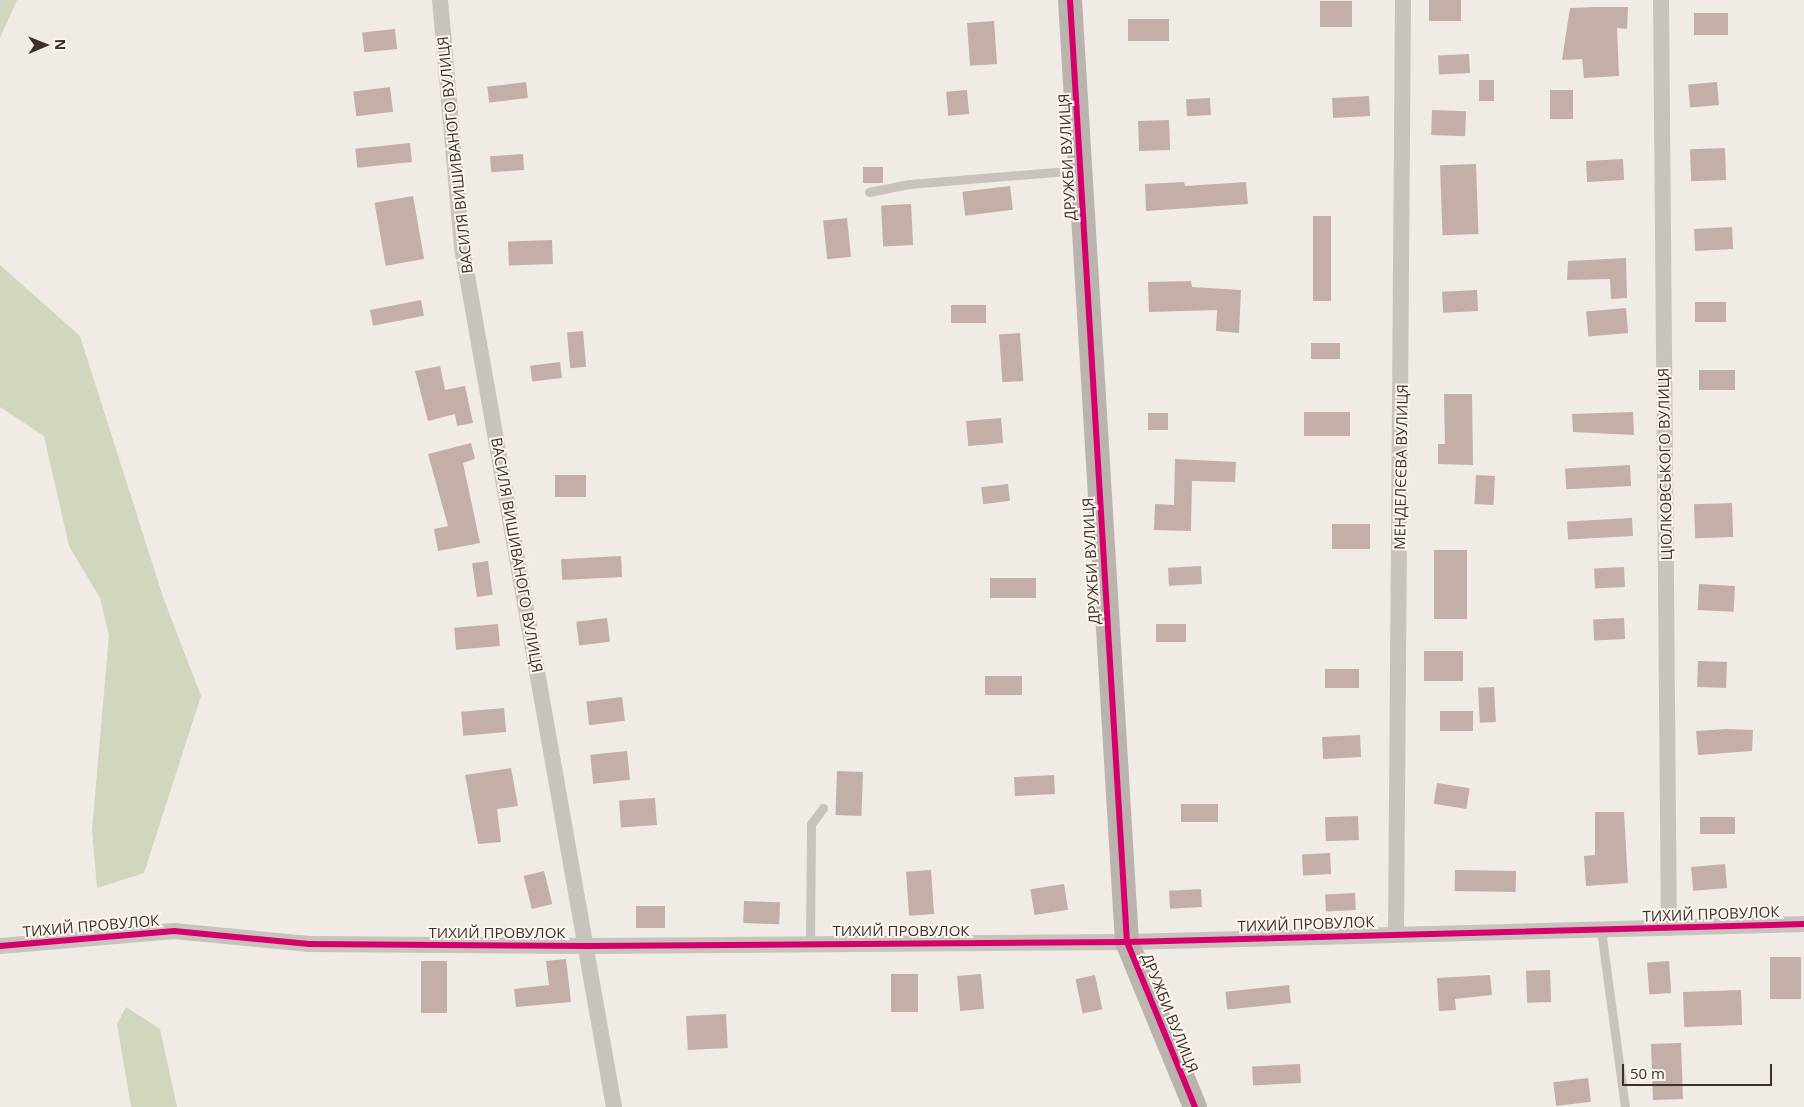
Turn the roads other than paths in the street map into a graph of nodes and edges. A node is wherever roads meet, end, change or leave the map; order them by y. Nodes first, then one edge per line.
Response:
1 (440, 0) edge
2 (1070, 0) edge
3 (1403, 0) edge
4 (1661, 0) edge
5 (1080, 170) junction
6 (869, 192) dead end
7 (823, 808) dead end
8 (1804, 924) edge
9 (1669, 928) junction
10 (1600, 930) junction
11 (1396, 934) junction
12 (1126, 942) junction
13 (810, 944) junction
14 (0, 946) edge
15 (588, 946) junction
16 (614, 1107) edge
17 (1195, 1107) edge
18 (1625, 1107) edge

1 - 15 street, ВАСИЛЯ ВИШИВАНОГО ВУЛИЦЯ
2 - 5 street, ДРУЖБИ ВУЛИЦЯ
3 - 11 street, МЕНДЕЛЄЄВА ВУЛИЦЯ
4 - 9 street, ЦІОЛКОВСЬКОГО ВУЛИЦЯ
5 - 6 lane
5 - 12 street, ДРУЖБИ ВУЛИЦЯ
7 - 13 lane
8 - 9 street, ТИХИЙ ПРОВУЛОК
9 - 10 street, ТИХИЙ ПРОВУЛОК
10 - 11 street, ТИХИЙ ПРОВУЛОК
10 - 18 lane
11 - 12 street, ТИХИЙ ПРОВУЛОК
12 - 13 street, ТИХИЙ ПРОВУЛОК
12 - 17 street, ДРУЖБИ ВУЛИЦЯ
13 - 15 street, ТИХИЙ ПРОВУЛОК
14 - 15 street, ТИХИЙ ПРОВУЛОК
15 - 16 street, ВАСИЛЯ ВИШИВАНОГО ВУЛИЦЯ

